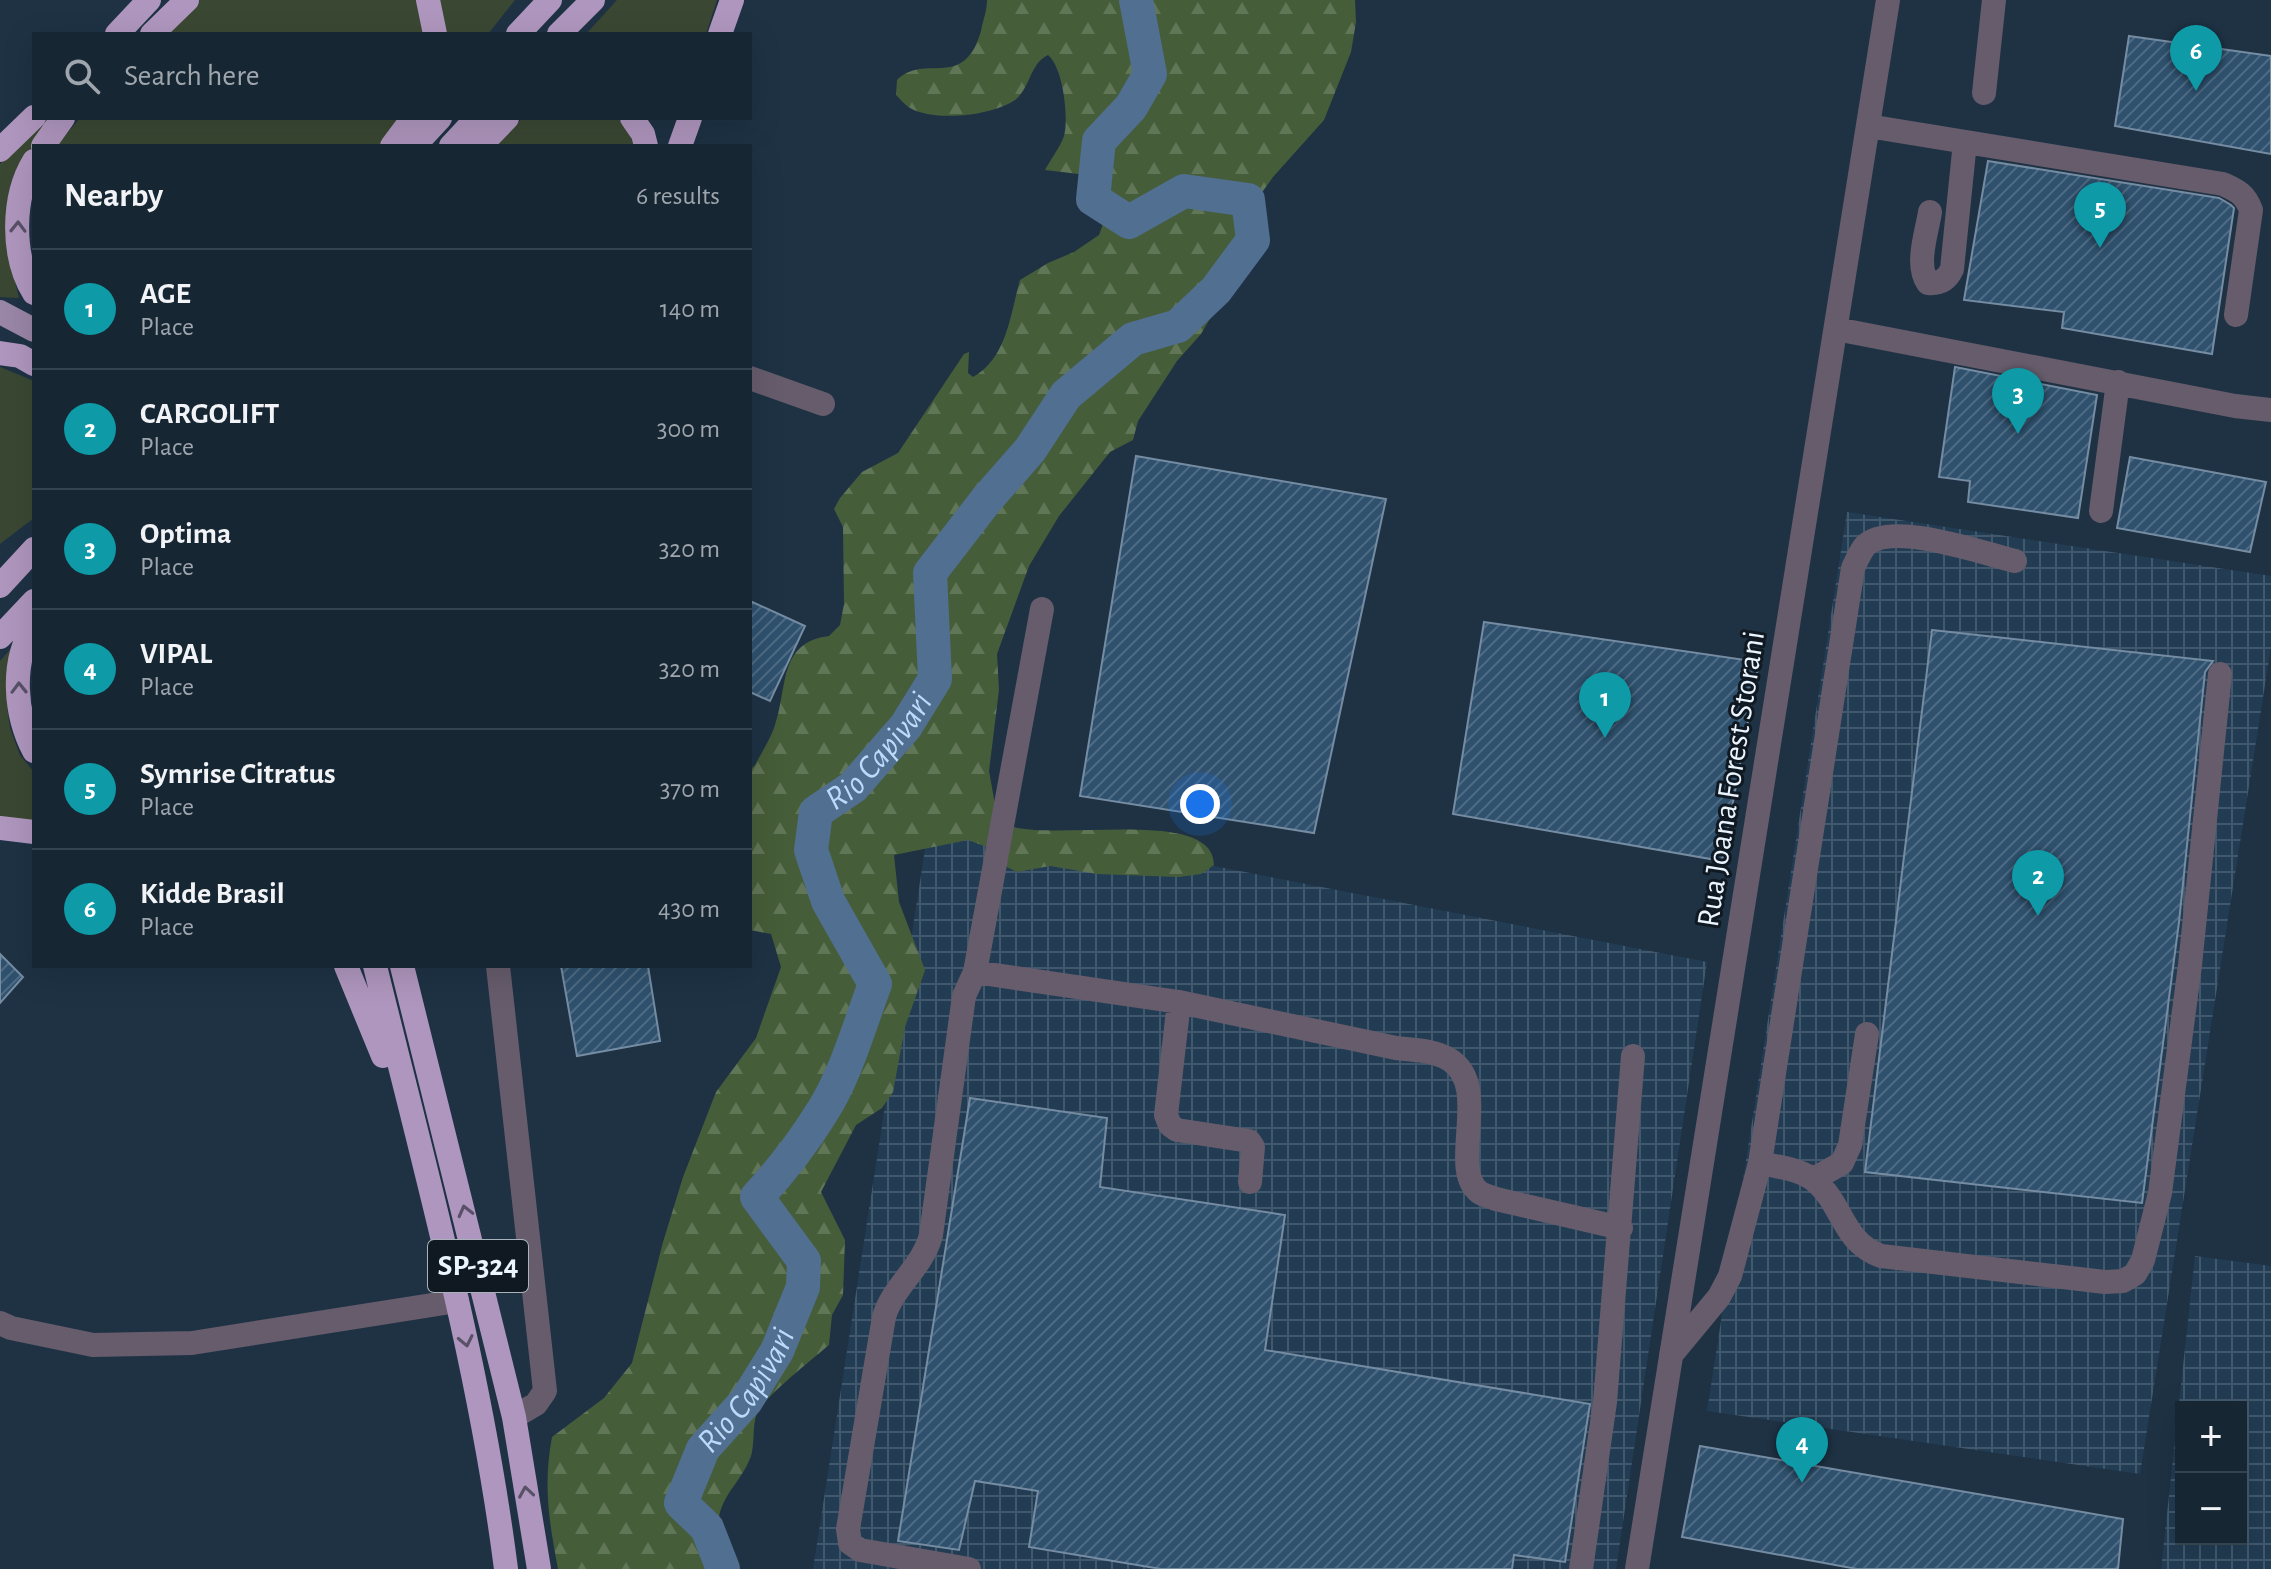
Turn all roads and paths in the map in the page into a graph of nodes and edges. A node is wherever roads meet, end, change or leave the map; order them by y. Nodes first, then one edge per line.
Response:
1 (149, 0) edge
2 (187, 0) edge
3 (428, 0) edge
4 (550, 0) edge
5 (593, 0) edge
6 (732, 0) edge
7 (1888, 0) edge
8 (1994, 0) edge
9 (119, 32) edge
10 (154, 32) edge
11 (435, 32) edge
12 (520, 32) edge
13 (561, 32) edge
14 (721, 32) edge
15 (1984, 93) dead end
16 (32, 119) edge
17 (62, 120) edge
18 (412, 120) edge
19 (438, 120) edge
20 (475, 120) edge
21 (505, 120) edge
22 (633, 120) edge
23 (689, 120) edge
24 (1868, 126) junction
25 (1965, 142) junction
26 (44, 144) edge
27 (394, 144) edge
28 (416, 144) edge
29 (453, 144) edge
30 (482, 144) edge
31 (646, 144) edge
32 (681, 144) edge
33 (0, 150) edge
34 (32, 167) edge
35 (1930, 212) dead end
36 (32, 288) edge
37 (0, 312) edge
38 (2236, 315) dead end
39 (32, 329) edge
40 (1836, 329) junction
41 (752, 379) edge
42 (2118, 382) junction
43 (823, 404) dead end
44 (2271, 410) edge
45 (2101, 511) dead end
46 (32, 539) edge
47 (32, 551) edge
48 (2015, 561) dead end
49 (0, 563) edge
50 (0, 586) edge
51 (32, 603) edge
52 (1042, 609) dead end
53 (32, 630) edge
54 (0, 637) edge
55 (2220, 674) dead end
56 (32, 746) edge
57 (0, 828) edge
58 (32, 832) edge
59 (347, 968) edge
60 (375, 968) edge
61 (403, 968) edge
62 (419, 968) edge
63 (498, 968) edge
64 (975, 972) junction
65 (1179, 1002) junction
66 (1867, 1034) dead end
67 (1633, 1056) dead end
68 (420, 1152) junction
69 (451, 1157) junction
70 (1760, 1163) junction
71 (1814, 1179) junction
72 (1250, 1182) dead end
73 (1621, 1228) junction
74 (457, 1301) junction
75 (0, 1323) edge
76 (1669, 1357) junction
77 (514, 1417) junction
78 (506, 1569) edge
79 (539, 1569) edge
80 (969, 1569) edge
81 (1581, 1569) edge
82 (1637, 1569) edge

1 - 9 highway
2 - 10 highway
3 - 11 highway
4 - 12 highway
5 - 13 highway
6 - 14 highway
7 - 24 lane, Rua Joana Forest Storani
8 - 15 lane
16 - 33 highway
17 - 26 highway
18 - 27 highway
19 - 28 highway
20 - 29 highway
21 - 30 highway
22 - 31 highway
23 - 32 highway
24 - 25 lane
24 - 40 lane, Rua Joana Forest Storani
25 - 35 lane
25 - 38 lane
36 -> 34 highway
37 - 39 main road
40 - 42 lane
40 - 76 lane, Rua Joana Forest Storani
41 - 43 lane
42 - 44 lane
42 - 45 lane
46 - 49 highway
47 - 50 highway
48 - 70 lane
51 - 54 highway
52 - 64 lane
56 -> 53 highway
55 - 71 lane
57 - 58 highway
59 - 68 highway
60 - 68 highway, SP-324
61 - 69 highway, SP-324
62 - 69 highway
63 - 77 lane
64 - 65 lane
64 - 80 lane
65 - 72 lane
65 - 73 lane
66 - 71 lane
67 - 73 lane
68 - 74 highway, SP-324
77 -> 69 highway, SP-324
70 - 71 lane
70 - 76 lane
73 - 81 lane
74 - 75 lane
74 -> 78 highway, SP-324
76 - 82 lane, Rua Joana Forest Storani
79 -> 77 highway, SP-324

